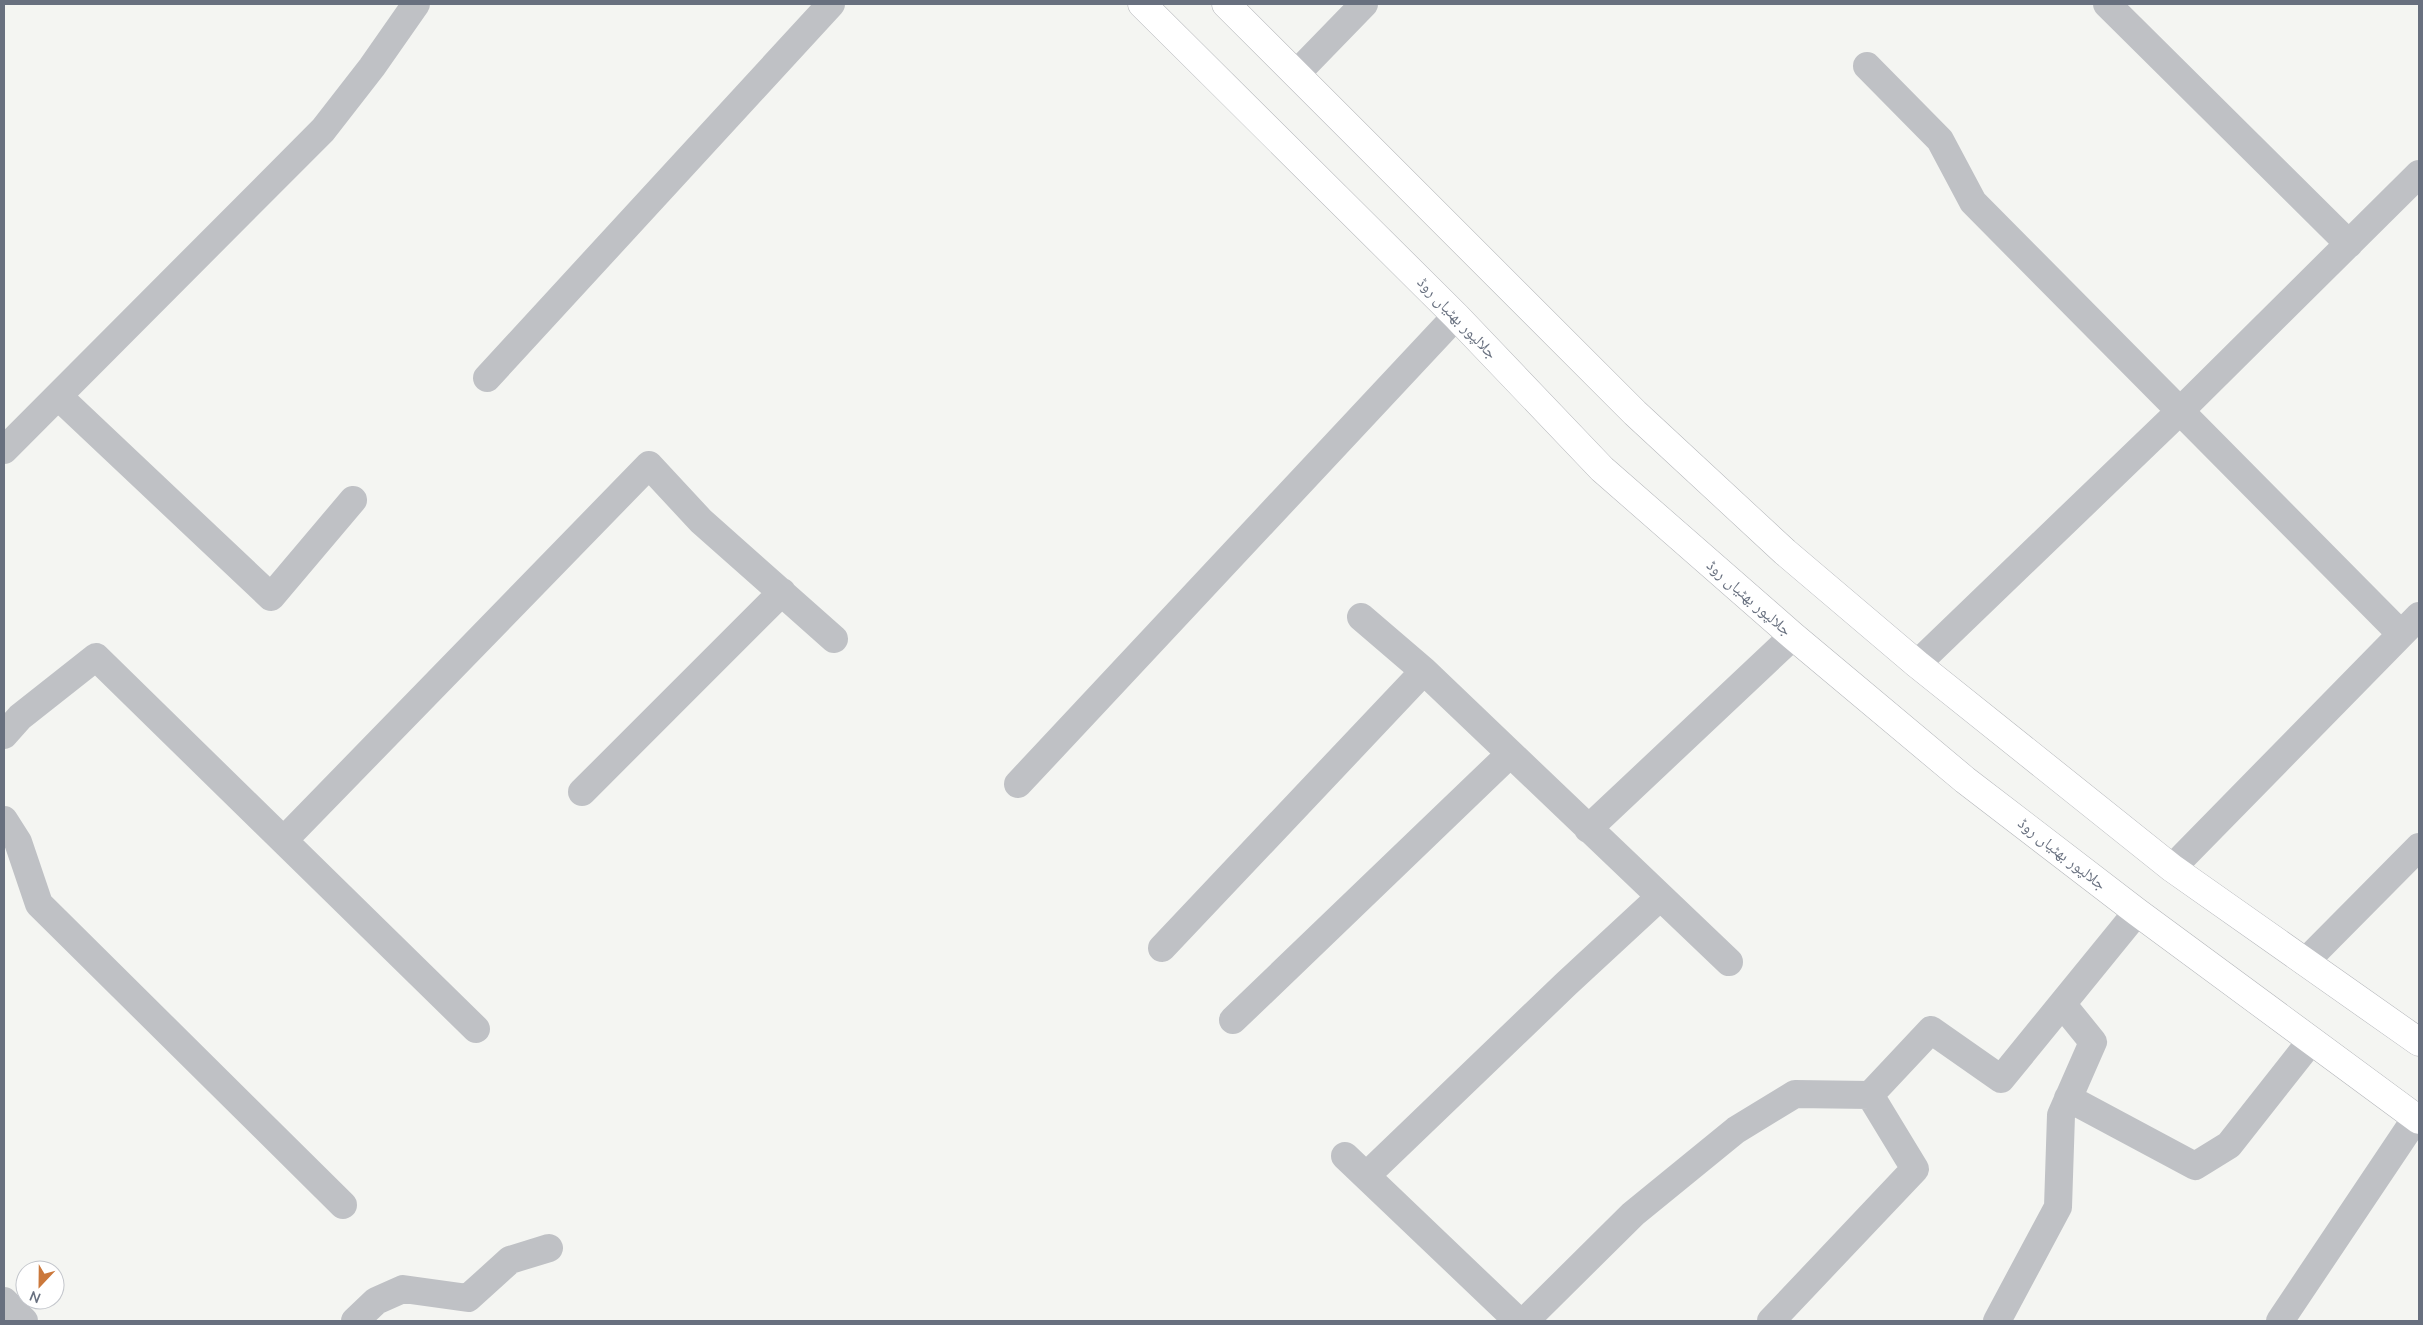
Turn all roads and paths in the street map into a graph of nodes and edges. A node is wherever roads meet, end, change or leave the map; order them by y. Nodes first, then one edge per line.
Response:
1 (416, 4) edge
2 (831, 4) edge
3 (1142, 4) edge
4 (1226, 4) edge
5 (1364, 4) edge
6 (2107, 4) edge
7 (1867, 66) dead end
8 (1296, 74) junction
9 (2419, 174) edge
10 (2349, 244) junction
11 (1456, 316) junction
12 (487, 378) dead end
13 (58, 396) junction
14 (2180, 411) junction
15 (4, 450) edge
16 (353, 500) dead end
17 (782, 592) junction
18 (1361, 617) dead end
19 (2410, 625) edge
20 (1793, 636) junction
21 (834, 639) dead end
22 (1917, 664) junction
23 (1424, 671) junction
24 (5, 731) edge
25 (1510, 754) junction
26 (1018, 784) dead end
27 (582, 792) dead end
28 (4, 820) edge
29 (1588, 829) junction
30 (284, 840) junction
31 (2419, 847) edge
32 (2172, 868) junction
33 (1660, 897) junction
34 (2137, 912) junction
35 (1162, 948) dead end
36 (1729, 962) dead end
37 (2305, 962) junction
38 (2062, 1004) junction
39 (1233, 1020) dead end
40 (476, 1029) dead end
41 (2311, 1041) junction
42 (2419, 1042) edge
43 (1870, 1096) junction
44 (2068, 1098) junction
45 (2418, 1119) edge
46 (1345, 1156) dead end
47 (1366, 1176) junction
48 (343, 1204) dead end
49 (549, 1248) dead end
50 (4, 1301) edge
51 (24, 1321) edge
52 (355, 1321) edge
53 (1518, 1321) edge
54 (1524, 1321) edge
55 (1771, 1321) edge
56 (1996, 1321) edge
57 (2280, 1321) edge

1 - 13 street
2 - 12 street
3 - 11 main road, جلالپور بھٹیاں روڈ
4 - 8 main road
5 - 8 street
6 - 10 street
7 - 14 street
8 - 22 main road
9 - 10 street
10 - 14 street
11 - 20 main road, جلالپور بھٹیاں روڈ
11 - 26 street
13 - 15 street
13 - 16 street
14 - 19 street
14 - 22 street
17 - 21 street
17 - 27 street
17 - 30 street
18 - 23 street
19 - 32 street
20 - 29 street
20 - 34 main road, جلالپور بھٹیاں روڈ
22 - 32 main road
23 - 25 street
23 - 35 street
24 - 30 street
25 - 29 street
25 - 39 street
28 - 48 street
29 - 33 street
30 - 40 street
31 - 37 street
32 - 37 main road
33 - 36 street
33 - 47 street
34 - 38 street
34 - 41 main road, جلالپور بھٹیاں روڈ
37 - 42 main road
38 - 43 street
38 - 44 street
41 - 44 street
41 - 45 main road, جلالپور بھٹیاں روڈ
43 - 54 street
43 - 55 street
44 - 56 street
45 - 57 street
46 - 47 street
47 - 53 street
49 - 52 street
50 - 51 street

